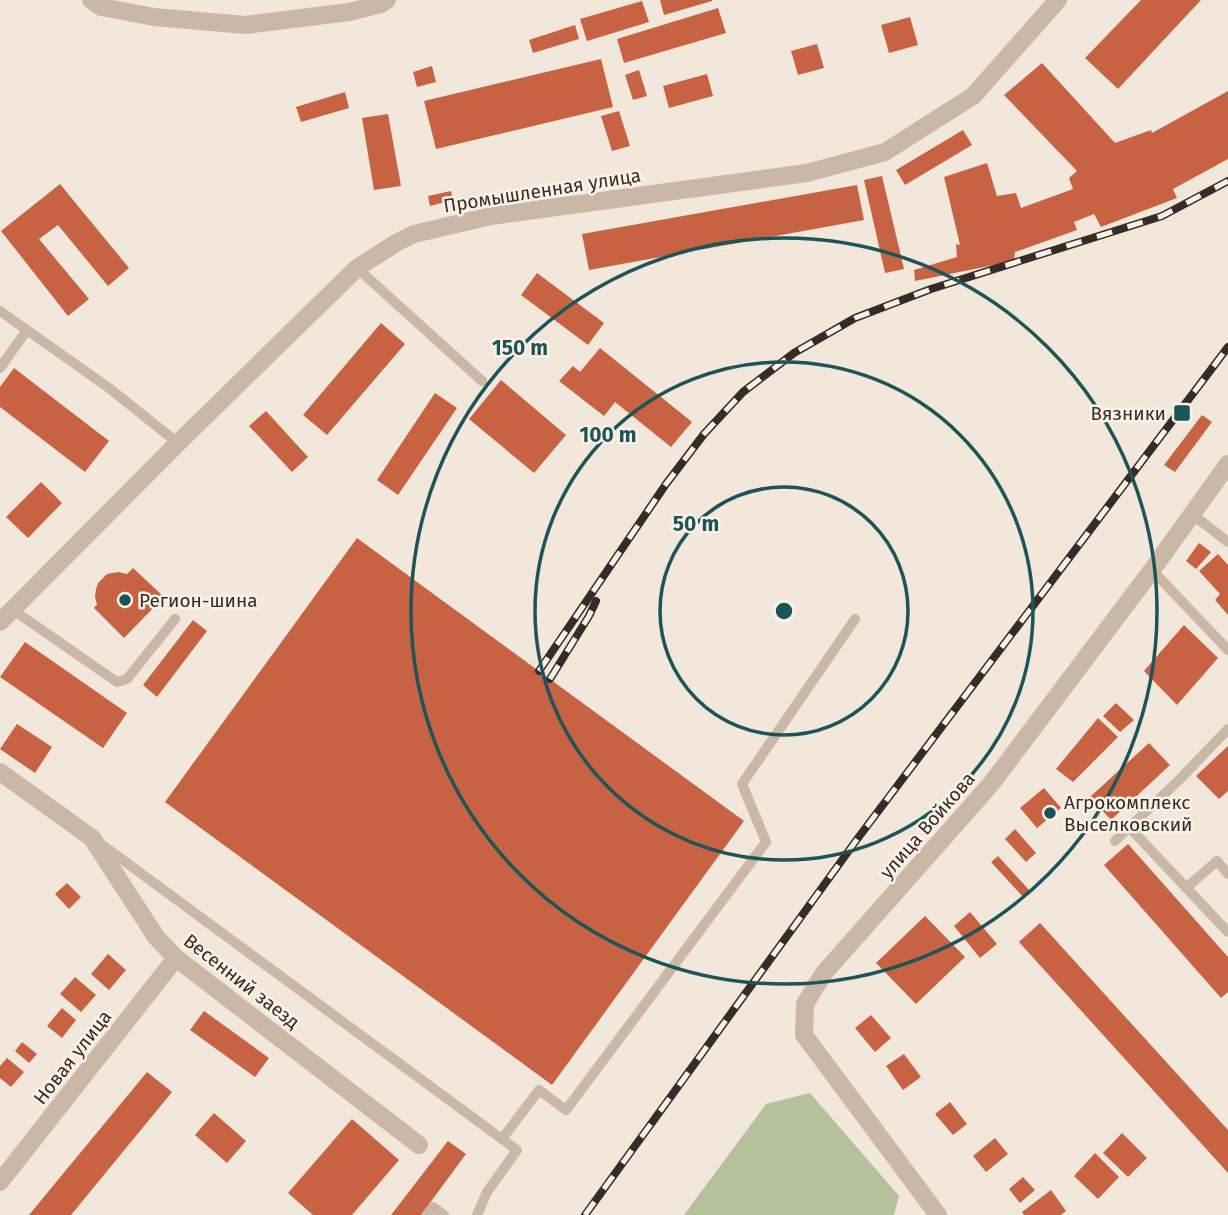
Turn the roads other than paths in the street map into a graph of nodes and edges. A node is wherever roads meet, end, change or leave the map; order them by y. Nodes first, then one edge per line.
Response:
1 (91, 0) edge
2 (387, 0) edge
3 (1058, 0) edge
4 (358, 268) junction
5 (0, 311) edge
6 (27, 330) junction
7 (0, 368) edge
8 (482, 382) dead end
9 (178, 443) junction
10 (1228, 464) edge
11 (1192, 514) junction
12 (1228, 542) edge
13 (1152, 570) junction
14 (6, 616) edge
15 (175, 619) dead end
16 (855, 619) dead end
17 (1228, 650) edge
18 (1228, 729) edge
19 (0, 772) edge
20 (1129, 827) junction
21 (92, 838) junction
22 (1115, 841) dead end
23 (1228, 874) edge
24 (1186, 888) junction
25 (1228, 932) edge
26 (176, 958) junction
27 (502, 1139) junction
28 (419, 1145) dead end
29 (0, 1182) edge
30 (934, 1213) edge
31 (427, 1215) edge
32 (444, 1215) edge
33 (477, 1215) edge

1 - 2 street
3 - 4 street, Промышленная улица
4 - 8 lane
4 - 9 street, Промышленная улица
5 - 6 lane
6 - 7 lane
6 - 9 lane
9 - 14 street, Промышленная улица
10 - 11 street, улица Войкова
11 - 12 lane
11 - 13 street, улица Войкова
13 - 17 lane
13 - 30 street, улица Войкова
14 - 15 lane
16 - 27 lane
18 - 20 lane
19 - 21 street, Весенний заезд
20 - 22 lane
20 - 24 lane
21 - 26 street, Весенний заезд
21 - 27 lane
23 - 24 lane
24 - 25 lane
26 - 28 street, Весенний заезд
26 - 29 street, Новая улица
27 - 33 lane
31 - 32 lane

